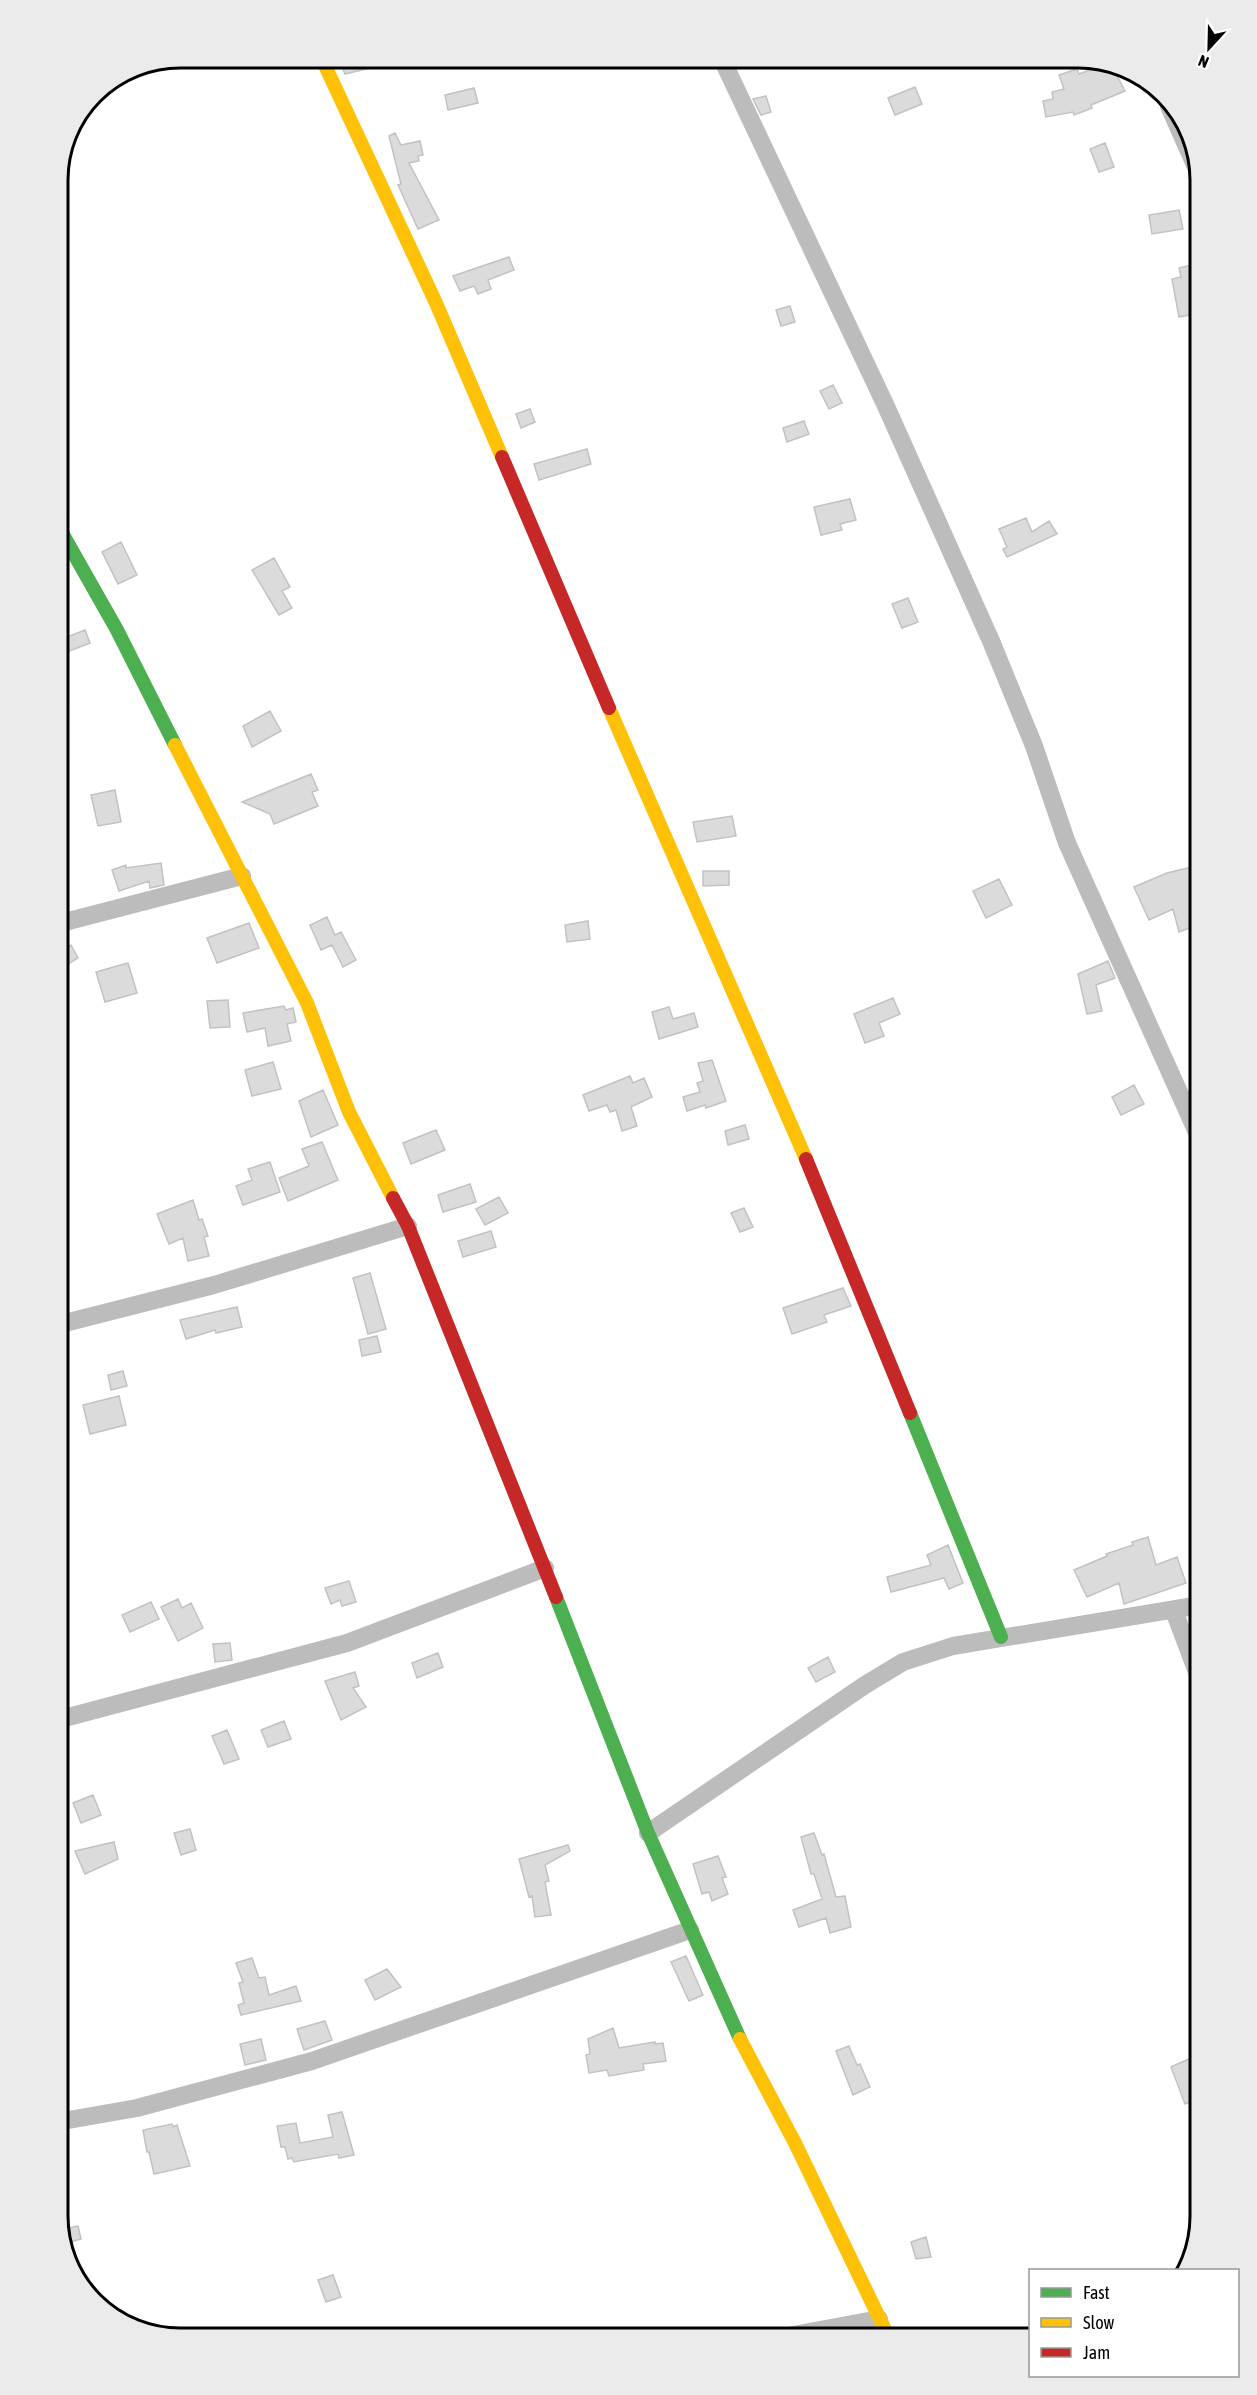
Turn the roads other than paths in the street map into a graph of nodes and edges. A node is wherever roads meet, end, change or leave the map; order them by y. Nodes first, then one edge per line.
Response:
1 (326, 68) edge
2 (726, 68) edge
3 (68, 543) edge
4 (242, 876) junction
5 (68, 921) edge
6 (1190, 1117) edge
7 (408, 1226) junction
8 (68, 1322) edge
9 (545, 1568) junction
10 (1190, 1607) edge
11 (1174, 1611) junction
12 (1001, 1637) junction
13 (1190, 1653) edge
14 (68, 1717) edge
15 (648, 1833) junction
16 (690, 1930) junction
17 (68, 2120) edge
18 (879, 2319) junction
19 (832, 2328) edge
20 (884, 2328) edge

1 - 12 street
2 - 6 street
3 - 4 street
4 - 5 street
4 - 7 street
7 - 8 street
7 - 9 street
9 - 14 street
9 - 15 street
10 - 11 street
11 - 12 street
11 - 13 street
12 - 15 street
15 - 16 street
16 - 17 street
16 - 18 street
18 - 19 street
18 - 20 street

